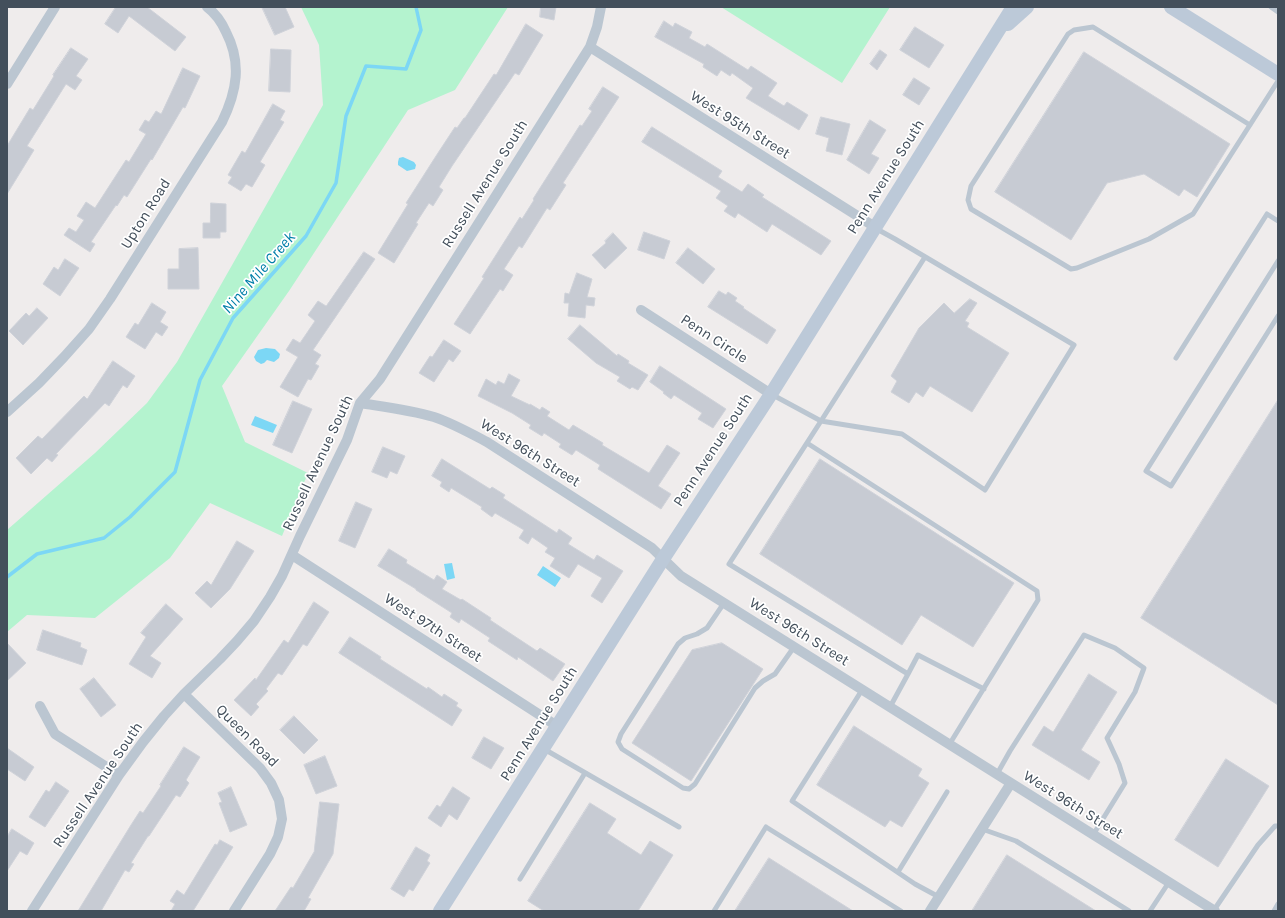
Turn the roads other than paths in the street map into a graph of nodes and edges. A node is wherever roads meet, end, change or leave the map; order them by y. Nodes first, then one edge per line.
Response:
1 (55, 7) edge
2 (207, 7) edge
3 (601, 7) edge
4 (1012, 7) edge
5 (1027, 7) edge
6 (1172, 7) edge
7 (1271, 7) edge
8 (1278, 12) edge
9 (995, 36) junction
10 (590, 47) junction
11 (1278, 74) edge
12 (1278, 81) edge
13 (7, 84) edge
14 (1250, 125) junction
15 (1278, 221) edge
16 (875, 227) junction
17 (925, 257) junction
18 (1278, 261) edge
19 (641, 310) dead end
20 (1278, 316) edge
21 (1176, 358) dead end
22 (771, 394) junction
23 (360, 403) junction
24 (7, 412) edge
25 (821, 421) junction
26 (807, 443) junction
27 (292, 555) junction
28 (663, 559) junction
29 (724, 603) junction
30 (794, 647) junction
31 (908, 674) junction
32 (984, 689) junction
33 (862, 690) junction
34 (184, 694) junction
35 (40, 706) dead end
36 (890, 707) junction
37 (557, 726) junction
38 (949, 745) junction
39 (543, 748) junction
40 (585, 773) junction
41 (997, 774) junction
42 (119, 775) junction
43 (1011, 783) junction
44 (947, 792) dead end
45 (1278, 826) edge
46 (679, 827) dead end
47 (982, 828) junction
48 (1093, 835) junction
49 (898, 872) junction
50 (520, 879) dead end
51 (1169, 882) junction
52 (939, 897) junction
53 (1278, 904) edge
54 (32, 911) edge
55 (234, 911) edge
56 (440, 911) edge
57 (714, 911) edge
58 (900, 911) edge
59 (930, 911) edge
60 (1129, 911) edge
61 (1150, 911) edge
62 (1214, 911) edge
63 (1274, 911) edge

1 - 13 street
2 - 24 street, Upton Road
3 - 10 street, Russell Avenue South
4 - 9 main road, Penn Avenue South
5 - 9 main road
6 - 11 main road
7 - 8 lane
9 - 16 main road, Penn Avenue South
10 - 16 street, West 95th Street
10 - 23 street, Russell Avenue South
12 - 14 lane
14 - 14 lane
15 - 21 lane
16 - 17 lane
16 - 22 main road, Penn Avenue South
17 - 25 lane
17 - 25 lane
18 - 20 lane
19 - 22 street, Penn Circle
22 - 25 lane
22 - 28 main road, Penn Avenue South
23 - 27 street, Russell Avenue South
23 - 28 street, West 96th Street
25 - 26 lane
26 - 31 lane
26 - 32 lane
27 - 34 street, Russell Avenue South
27 - 37 street, West 97th Street
28 - 29 street, West 96th Street
28 - 37 main road, Penn Avenue South
29 - 30 street, West 96th Street
29 - 30 lane
30 - 33 street, West 96th Street
31 - 32 lane
31 - 36 lane
32 - 38 lane
33 - 36 street, West 96th Street
33 - 49 lane
34 - 42 street, Russell Avenue South
34 - 55 street, Queen Road
35 - 42 street
36 - 38 street, West 96th Street
37 - 39 main road, Penn Avenue South
38 - 41 street, West 96th Street
39 - 40 lane
39 - 56 main road, Penn Avenue South
40 - 46 lane
40 - 50 lane
41 - 43 street, West 96th Street
41 - 48 lane
42 - 54 street, Russell Avenue South
43 - 47 street
43 - 48 street, West 96th Street
44 - 49 lane
45 - 62 lane
47 - 52 street
47 - 60 lane
48 - 51 street, West 96th Street
49 - 52 lane
51 - 61 lane
51 - 62 street, West 96th Street
52 - 59 street
53 - 63 lane
57 - 58 lane

